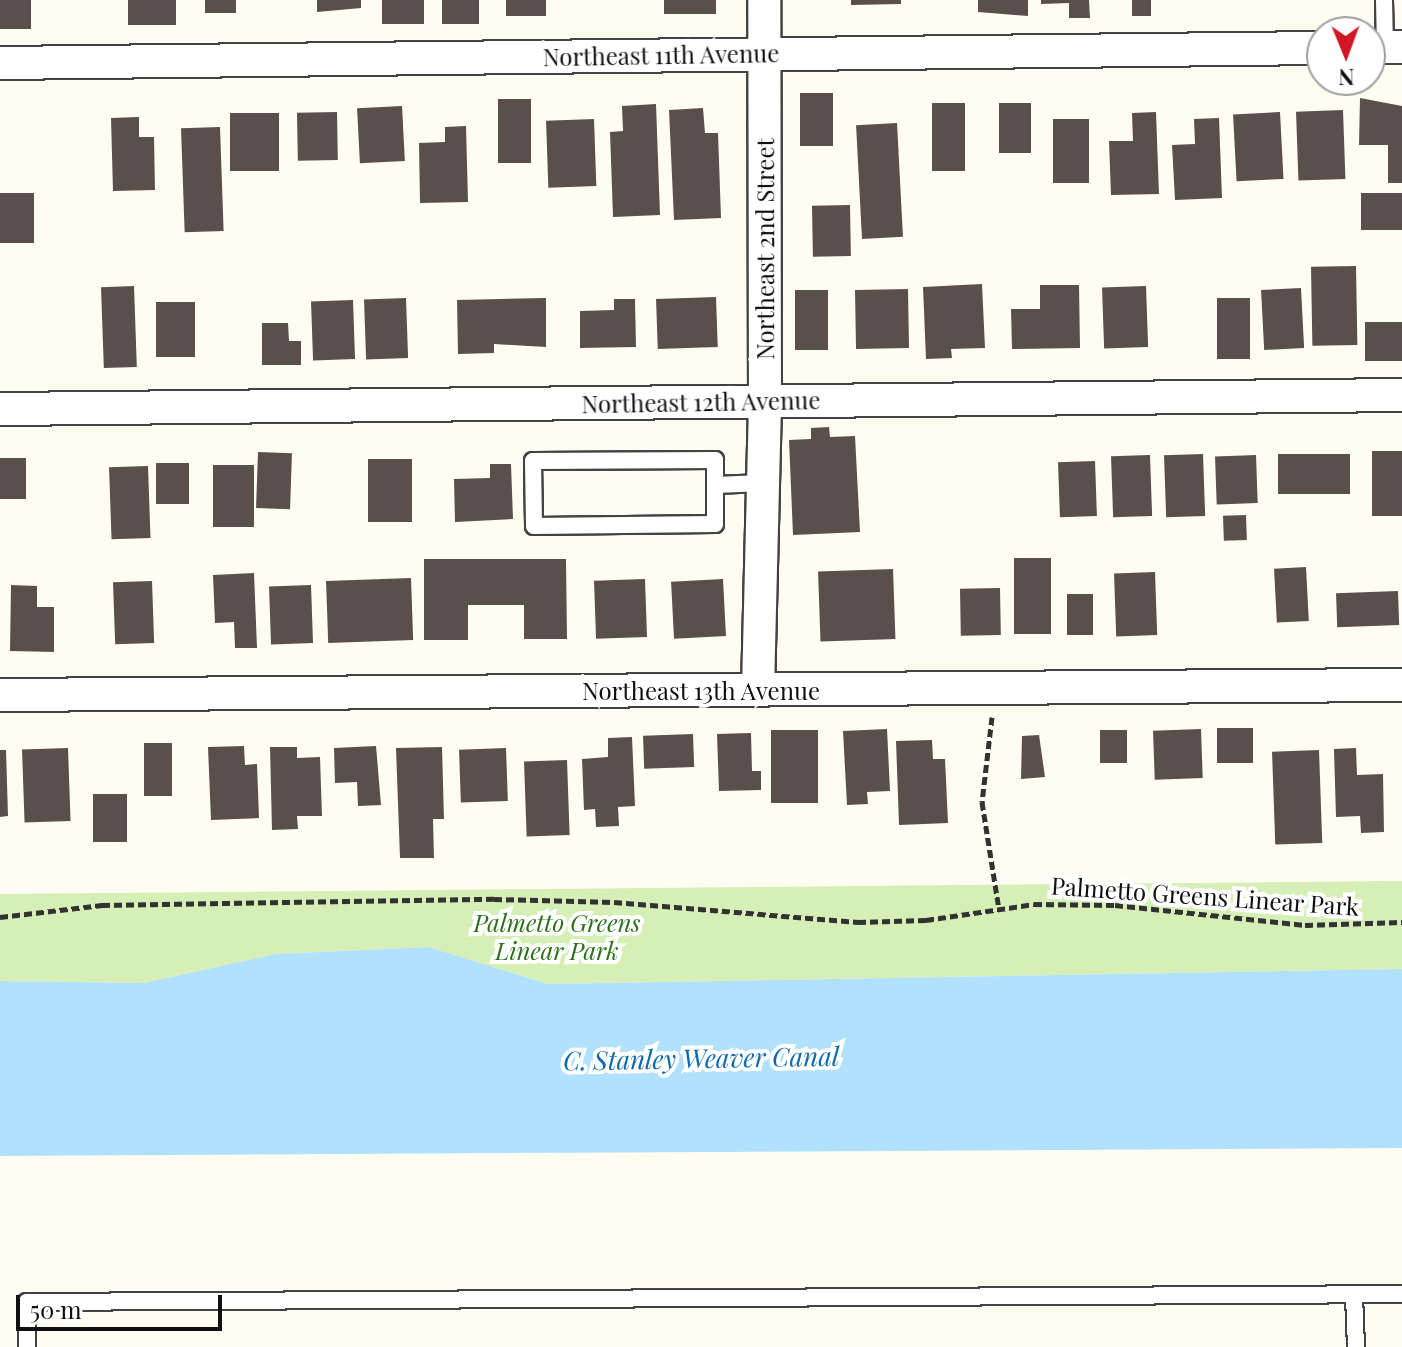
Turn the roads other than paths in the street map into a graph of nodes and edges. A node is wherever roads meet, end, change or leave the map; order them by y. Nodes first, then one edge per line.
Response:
1 (764, 0) edge
2 (1306, 48) edge
3 (766, 53) junction
4 (0, 63) edge
5 (1402, 395) edge
6 (765, 401) junction
7 (0, 409) edge
8 (763, 483) junction
9 (715, 485) junction
10 (1402, 685) edge
11 (758, 690) junction
12 (0, 695) edge
13 (1402, 1294) edge
14 (1354, 1295) junction
15 (27, 1347) edge
16 (1356, 1347) edge

1 - 3 street, Northeast 2nd Street
2 - 3 street, Northeast 11th Avenue
3 - 4 street, Northeast 11th Avenue
3 - 6 street, Northeast 2nd Street
5 - 6 street, Northeast 12th Avenue
6 - 7 street, Northeast 12th Avenue
6 - 8 street, Northeast 2nd Street
8 - 9 lane
8 - 11 street, Northeast 2nd Street
9 - 9 lane
10 - 11 street, Northeast 13th Avenue
11 - 12 street, Northeast 13th Avenue
13 - 14 lane
14 - 15 lane
14 - 16 lane

